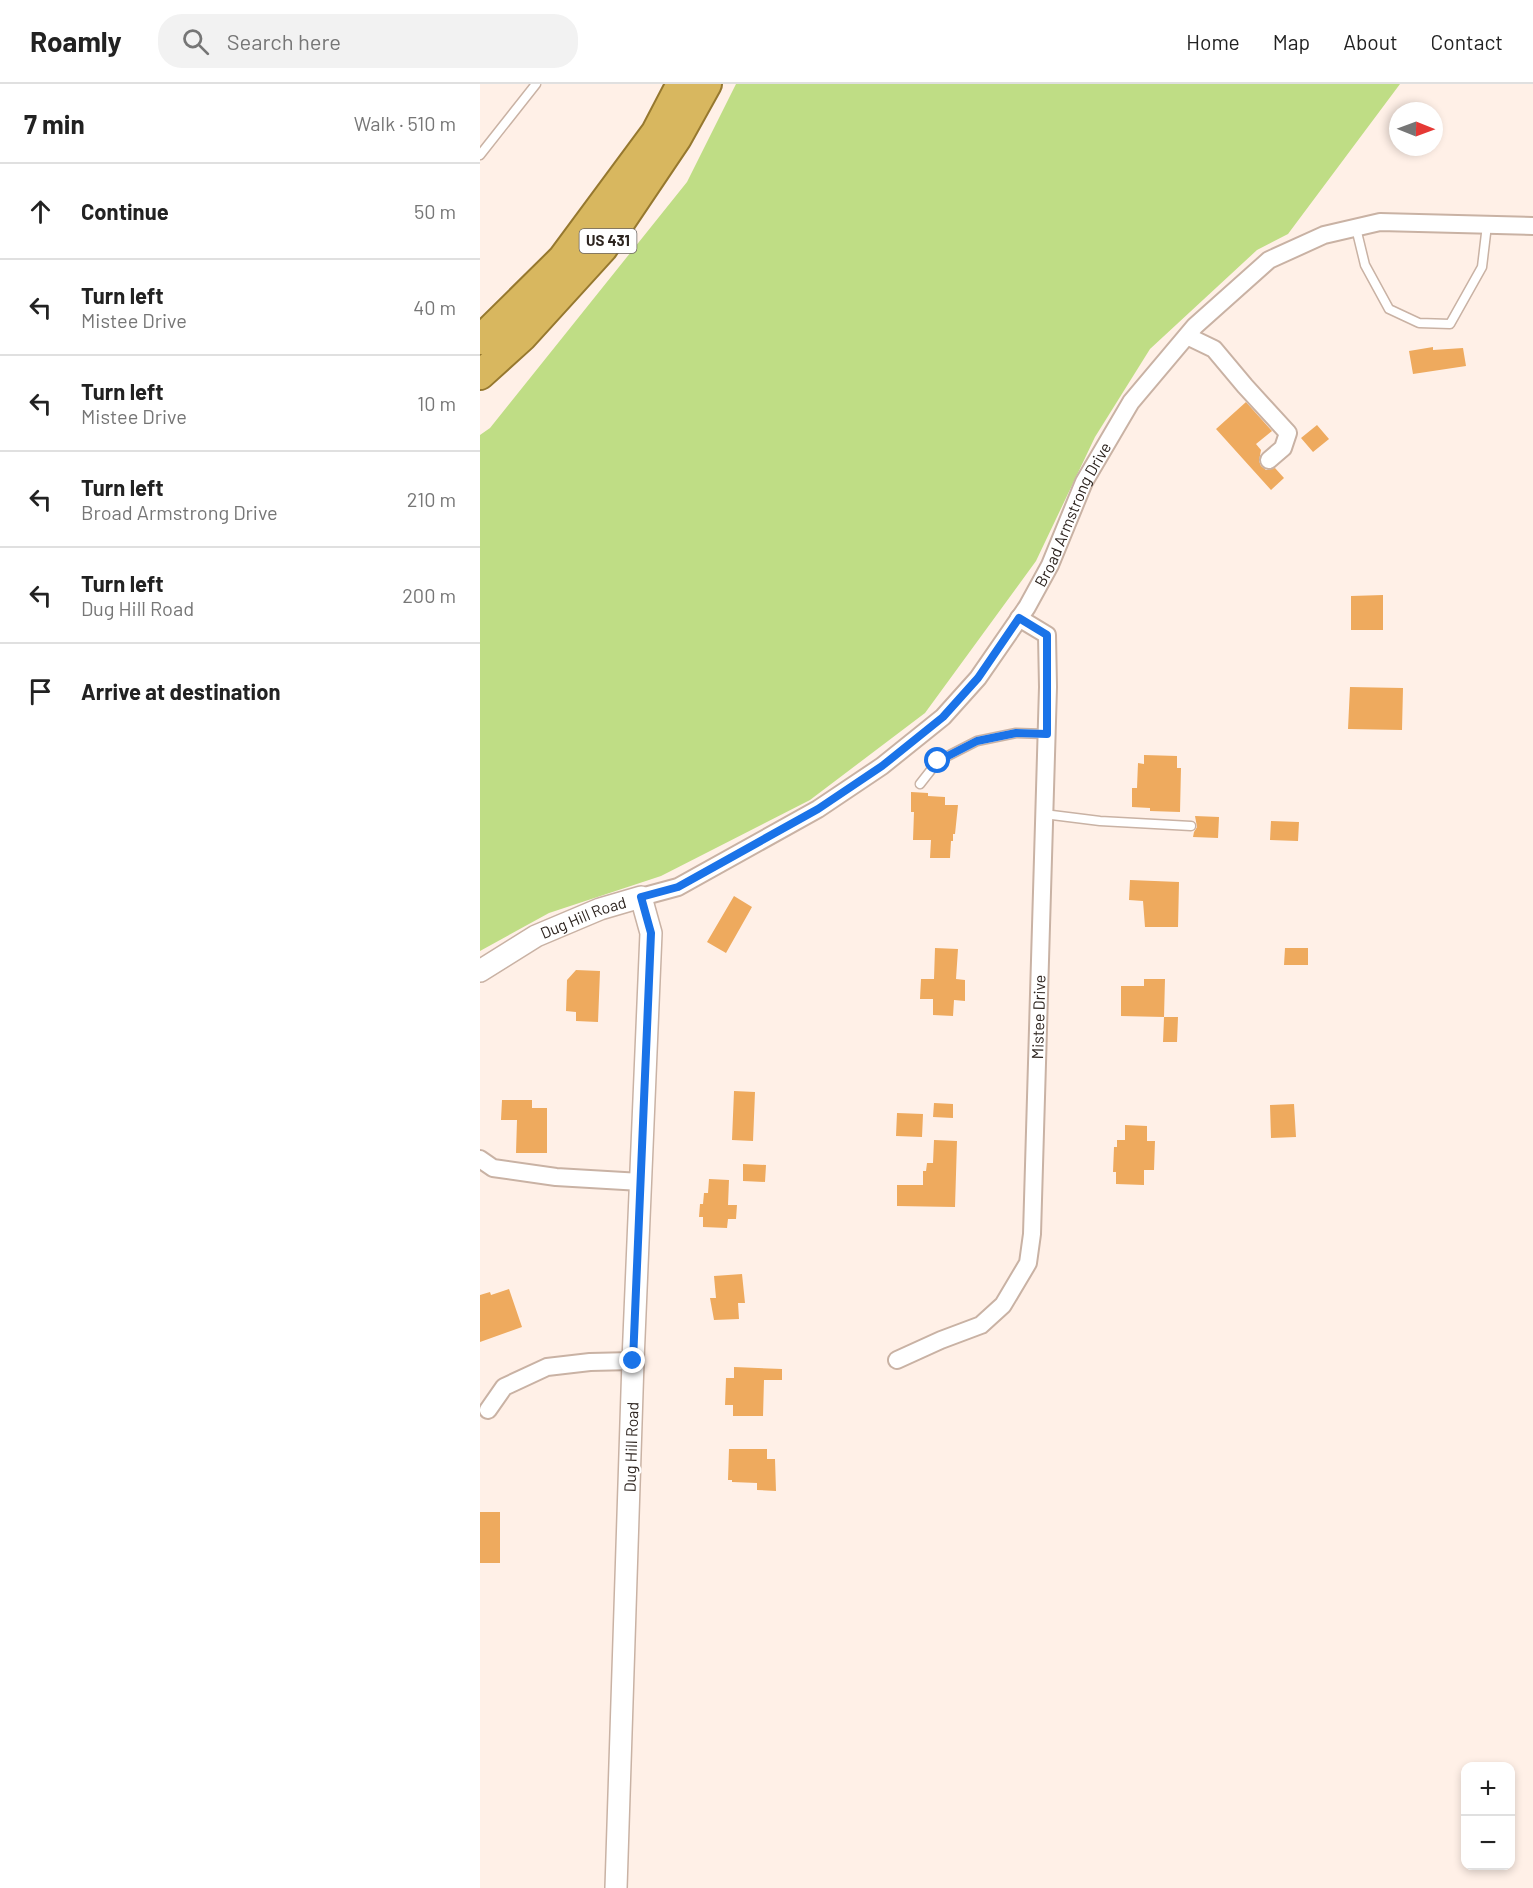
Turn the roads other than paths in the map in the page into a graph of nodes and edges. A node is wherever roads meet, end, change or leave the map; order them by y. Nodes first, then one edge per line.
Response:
1 (536, 84) edge
2 (681, 84) edge
3 (707, 84) edge
4 (480, 155) edge
5 (1488, 225) junction
6 (1533, 226) edge
7 (1356, 228) junction
8 (1187, 336) junction
9 (480, 340) edge
10 (480, 375) edge
11 (1269, 460) dead end
12 (1019, 618) junction
13 (1047, 734) junction
14 (920, 784) dead end
15 (1044, 814) junction
16 (1191, 826) dead end
17 (641, 897) junction
18 (480, 971) edge
19 (480, 1159) edge
20 (641, 1182) junction
21 (897, 1360) dead end
22 (633, 1361) junction
23 (488, 1410) dead end
24 (616, 1888) edge

1 - 4 lane
2 - 9 highway, US 431
3 - 10 highway, US 431
5 - 6 street, Broad Armstrong Drive
5 - 7 street, Broad Armstrong Drive
5 - 7 lane
7 - 8 street, Broad Armstrong Drive
8 - 11 street
8 - 12 street, Broad Armstrong Drive
12 - 13 street, Mistee Drive
12 - 17 street, Broad Armstrong Drive
13 - 14 lane
13 - 15 street, Mistee Drive
15 - 16 lane
15 - 21 street, Mistee Drive
17 - 18 street, Dug Hill Road
17 - 20 street, Dug Hill Road
19 - 20 street
20 - 22 street, Dug Hill Road
22 - 23 street
22 - 24 street, Dug Hill Road

